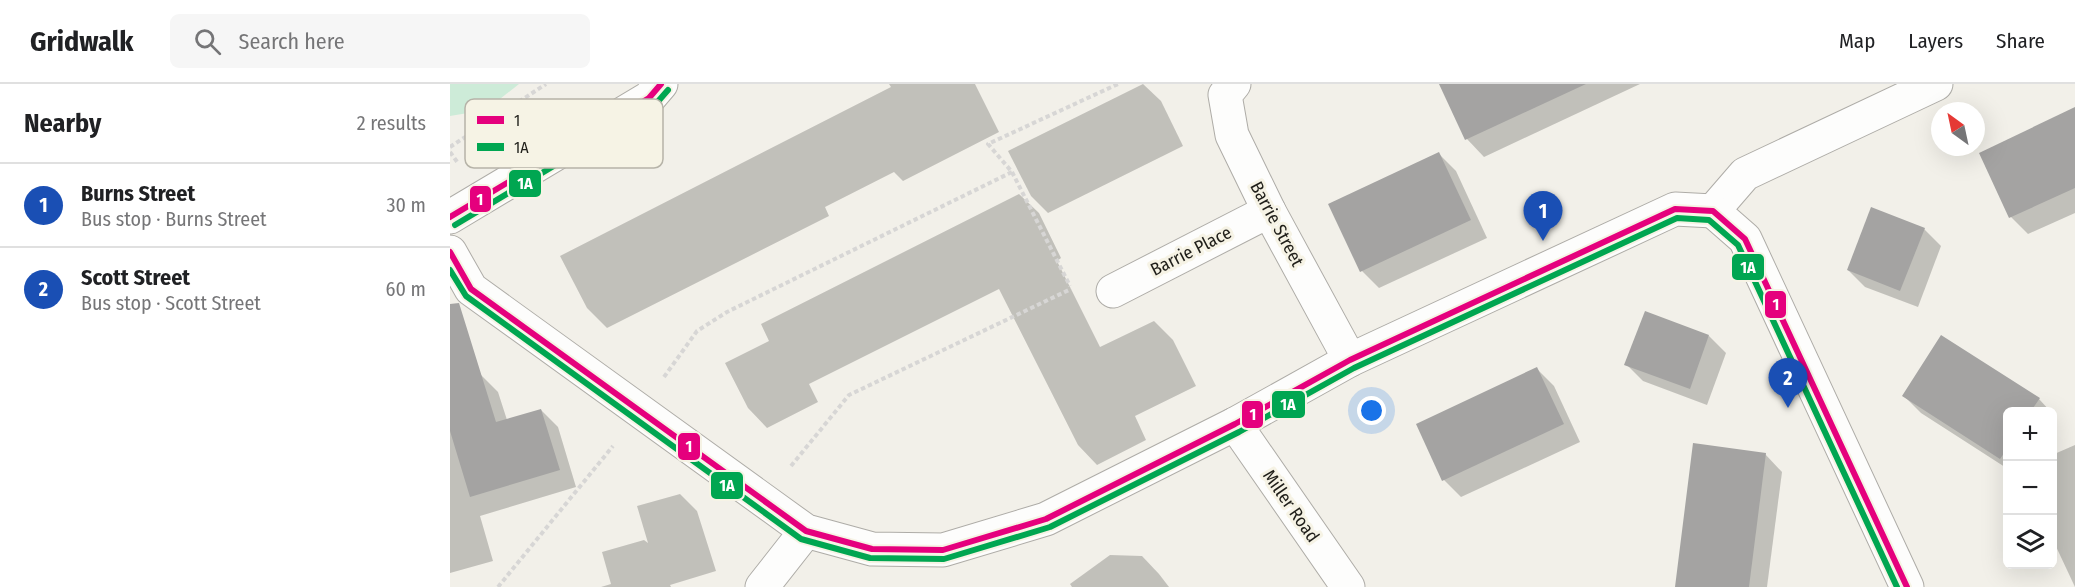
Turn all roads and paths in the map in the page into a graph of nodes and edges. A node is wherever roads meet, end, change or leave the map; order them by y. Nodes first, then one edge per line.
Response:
1 (546, 84) edge
2 (661, 84) edge
3 (1118, 84) edge
4 (1234, 84) edge
5 (1936, 84) edge
6 (523, 99) edge
7 (647, 99) edge
8 (465, 137) edge
9 (450, 147) edge
10 (532, 168) edge
11 (1012, 172) junction
12 (1269, 211) junction
13 (1713, 211) junction
14 (450, 217) edge
15 (450, 252) edge
16 (1072, 289) junction
17 (1113, 291) joint
18 (1350, 360) junction
19 (640, 412) junction
20 (1235, 424) junction
21 (763, 500) junction
22 (806, 531) junction
23 (498, 587) edge
24 (762, 587) edge
25 (1348, 587) edge
26 (1907, 587) edge

1 - 6 path
2 - 7 street
3 - 11 path
4 - 12 street, Barrie Street
5 - 13 street
8 - 9 path
10 - 14 street
11 - 16 path
11 - 19 path
12 - 17 street, Barrie Place
12 - 18 street, Barrie Street
13 - 18 street
13 - 26 street
15 - 19 street
16 - 17 path
16 - 21 path
18 - 20 street
19 - 21 street
19 - 23 path
20 - 22 street
20 - 25 street, Miller Road
21 - 22 street
22 - 24 street

